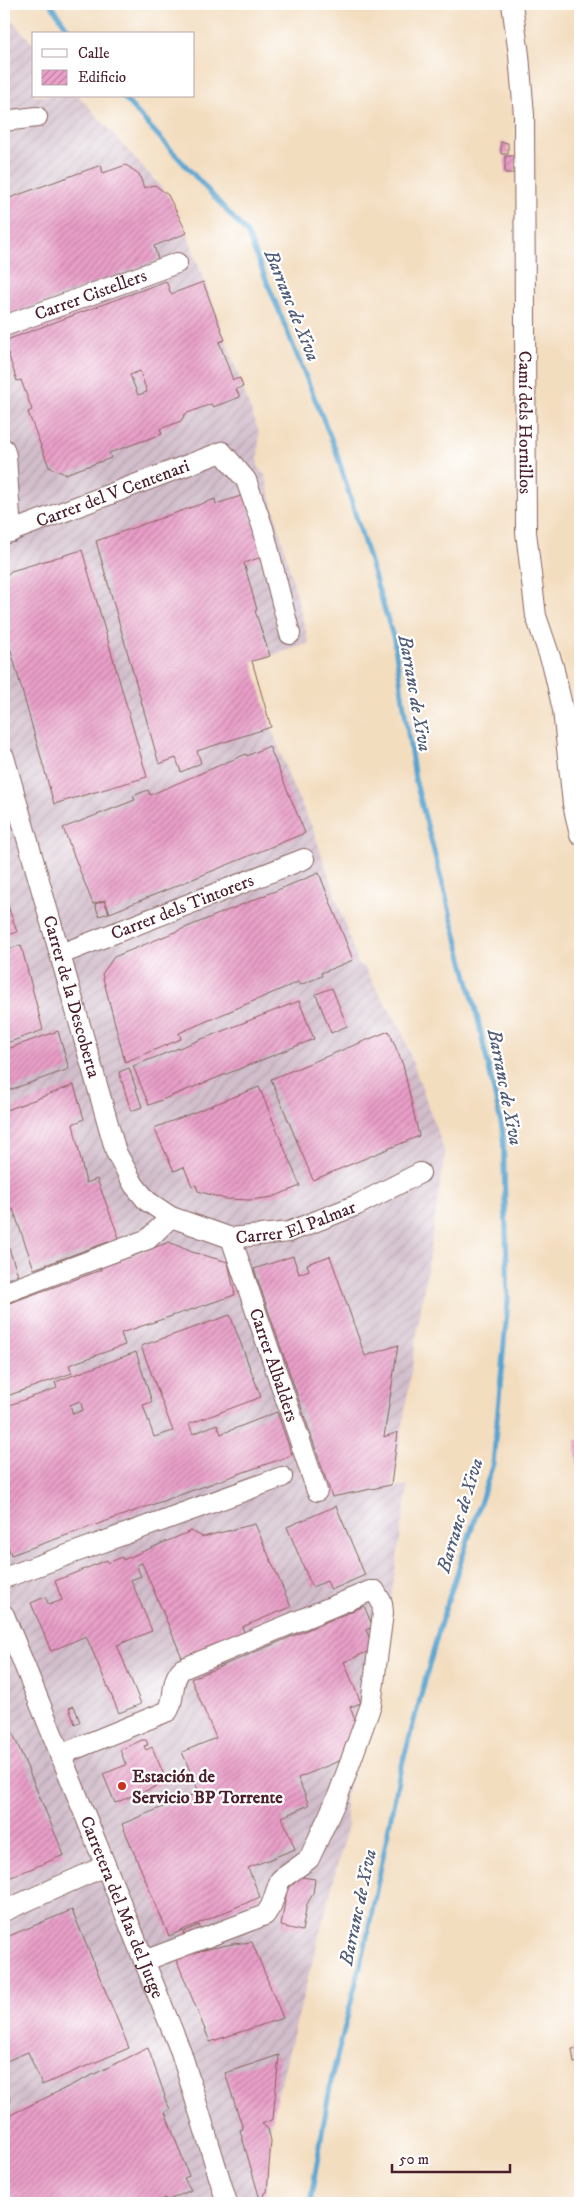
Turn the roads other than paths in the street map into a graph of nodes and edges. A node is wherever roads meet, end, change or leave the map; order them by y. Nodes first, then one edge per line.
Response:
1 (512, 4) edge
2 (37, 117) dead end
3 (4, 121) edge
4 (177, 263) dead end
5 (4, 326) edge
6 (4, 449) edge
7 (7, 533) edge
8 (290, 634) dead end
9 (4, 757) edge
10 (580, 835) edge
11 (304, 859) dead end
12 (61, 954) junction
13 (420, 1172) dead end
14 (171, 1217) junction
15 (231, 1238) junction
16 (4, 1293) edge
17 (282, 1477) dead end
18 (317, 1491) dead end
19 (4, 1578) edge
20 (4, 1615) edge
21 (60, 1755) junction
22 (105, 1866) junction
23 (4, 1911) edge
24 (144, 1961) junction
25 (227, 2203) edge

1 - 10 street, Camí dels Hornillos
2 - 3 street
4 - 5 street, Carrer Cistellers
6 - 7 street
7 - 8 street, Carrer del V Centenari
9 - 12 street, Carrer de la Descoberta
11 - 12 street, Carrer dels Tintorers
12 - 14 street, Carrer de la Descoberta
13 - 15 street, Carrer El Palmar
14 - 15 street, Carrer El Palmar
14 - 16 street
15 - 18 street, Carrer Albalders
17 - 19 street
20 - 21 street, Carretera del Mas del Jutge
21 - 22 street, Carretera del Mas del Jutge
21 - 24 street
22 - 23 street
22 - 24 street, Carretera del Mas del Jutge
24 - 25 street, Carretera del Mas del Jutge

